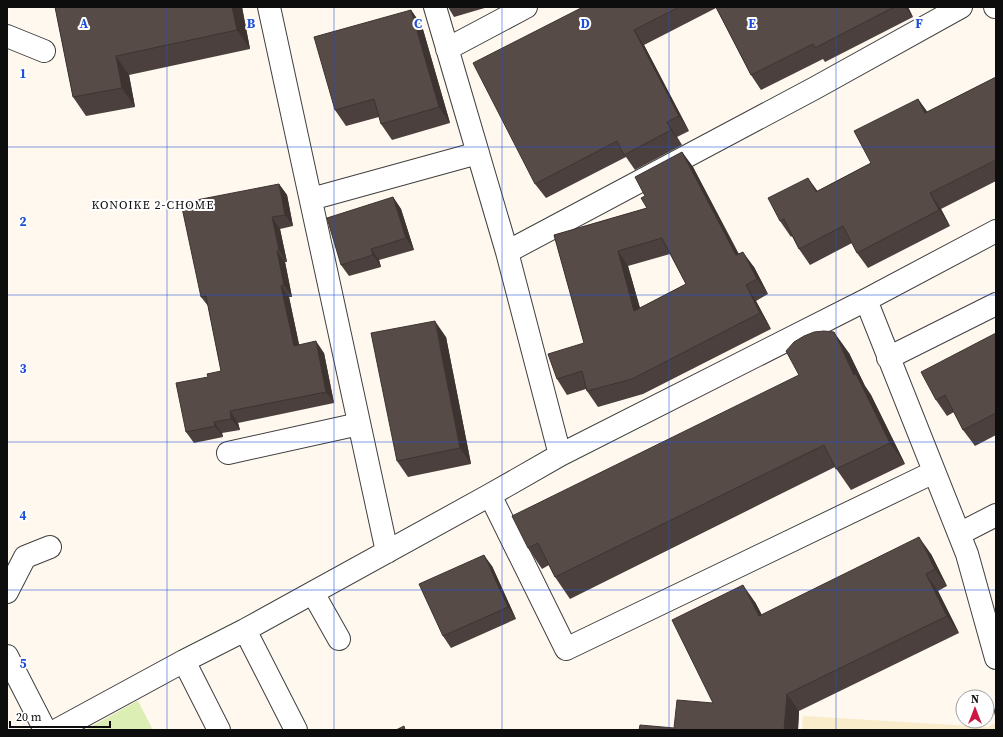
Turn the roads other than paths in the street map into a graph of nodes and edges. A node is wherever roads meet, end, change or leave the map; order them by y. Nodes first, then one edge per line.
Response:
1 (269, 7) edge
2 (435, 7) edge
3 (526, 7) edge
4 (961, 7) edge
5 (7, 36) edge
6 (447, 49) junction
7 (44, 51) dead end
8 (478, 153) junction
9 (311, 199) junction
10 (996, 231) edge
11 (507, 252) junction
12 (866, 300) junction
13 (996, 304) edge
14 (888, 358) junction
15 (359, 424) junction
16 (228, 453) dead end
17 (560, 455) junction
18 (934, 472) junction
19 (490, 495) junction
20 (996, 515) edge
21 (959, 534) junction
22 (50, 547) dead end
23 (387, 552) junction
24 (7, 592) edge
25 (313, 593) junction
26 (245, 630) junction
27 (339, 639) dead end
28 (7, 656) edge
29 (996, 658) edge
30 (184, 661) junction
31 (45, 730) edge
32 (57, 730) edge
33 (219, 730) edge
34 (296, 730) edge

1 - 9 street
2 - 6 street
3 - 6 street
4 - 11 street
5 - 7 street
6 - 8 street
8 - 9 street
8 - 11 street
9 - 15 street
10 - 12 street
11 - 17 street
12 - 14 street
12 - 17 street
13 - 14 street
14 - 18 street
15 - 16 street
15 - 23 street
17 - 19 street
18 - 19 street
18 - 21 street
19 - 23 street
20 - 21 street
21 - 29 street
22 - 24 street
23 - 25 street
25 - 26 street
25 - 27 street
26 - 30 street
26 - 34 street
28 - 31 street
30 - 32 street
30 - 33 street

